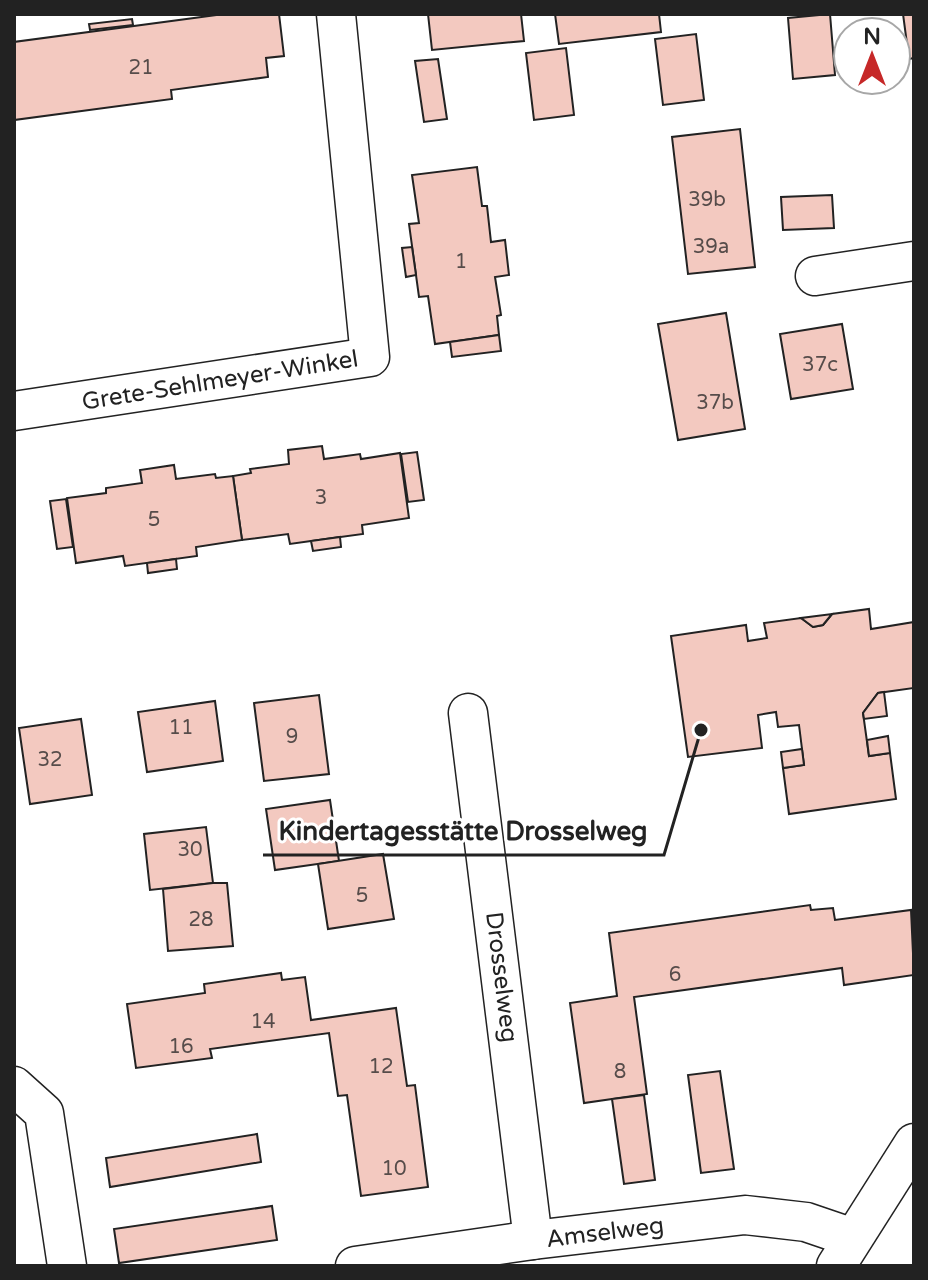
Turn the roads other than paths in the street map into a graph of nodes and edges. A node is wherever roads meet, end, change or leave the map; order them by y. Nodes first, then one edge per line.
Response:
1 (336, 14) edge
2 (914, 261) edge
3 (815, 276) dead end
4 (14, 411) edge
5 (468, 713) dead end
6 (14, 1086) edge
7 (914, 1143) edge
8 (533, 1240) junction
9 (845, 1252) edge
10 (67, 1266) edge
11 (355, 1266) edge

1 - 4 street, Grete-Sehlmeyer-Winkel
2 - 3 street
5 - 8 street, Drosselweg
6 - 10 street
7 - 9 street
8 - 9 street, Amselweg
8 - 11 street, Amselweg

